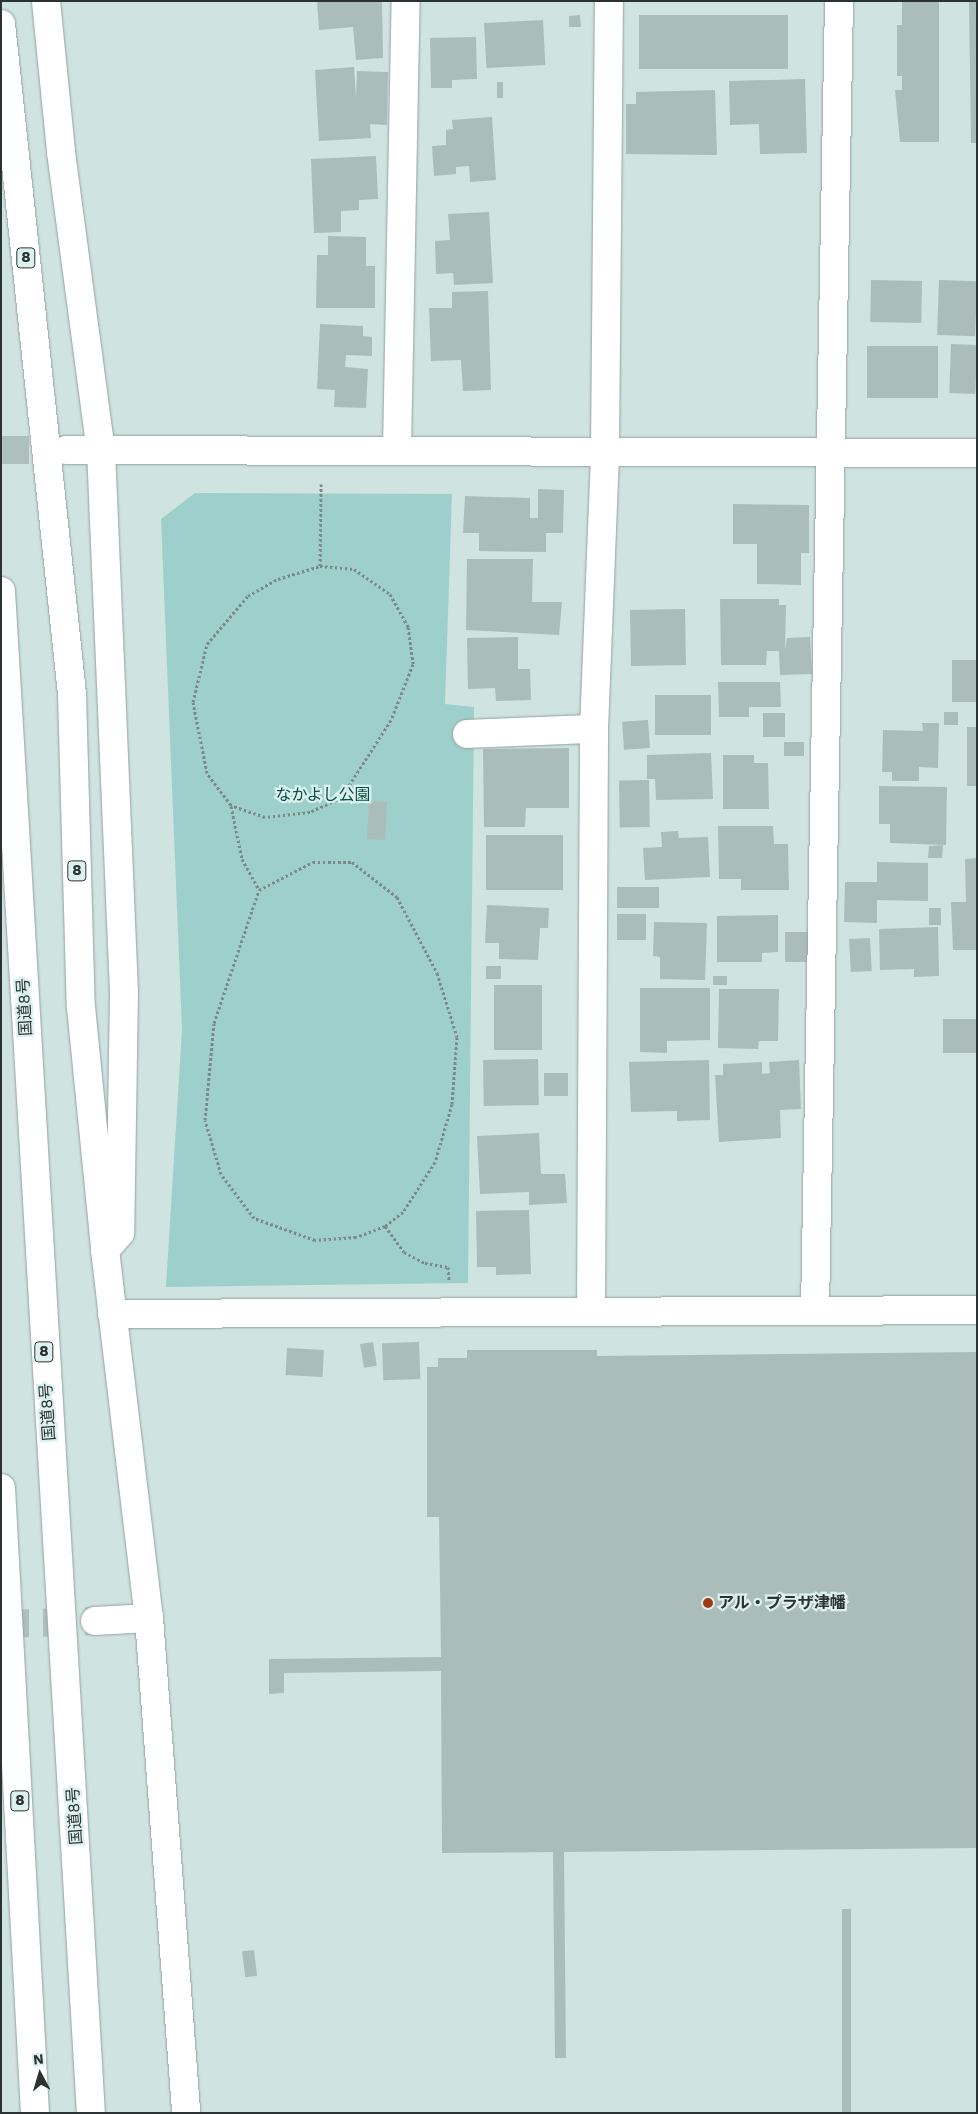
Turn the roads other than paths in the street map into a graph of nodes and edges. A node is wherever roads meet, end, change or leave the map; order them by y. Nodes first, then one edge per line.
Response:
1 (46, 1) edge
2 (406, 1) edge
3 (609, 1) edge
4 (839, 1) edge
5 (1, 24) edge
6 (66, 450) tunnel mouth
7 (101, 450) junction
8 (397, 450) junction
9 (605, 451) junction
10 (831, 452) junction
11 (977, 453) edge
12 (1, 591) edge
13 (594, 728) junction
14 (467, 734) dead end
15 (105, 1250) junction
16 (815, 1310) junction
17 (977, 1310) edge
18 (592, 1311) junction
19 (112, 1314) junction
20 (1, 1488) edge
21 (148, 1618) junction
22 (95, 1621) tunnel mouth
23 (36, 2113) edge
24 (91, 2113) edge
25 (186, 2113) edge

1 - 7 main road
2 - 8 main road
3 - 9 main road
4 - 10 main road
5 - 15 main road, 8
6 - 7 main road
7 - 8 main road
7 - 15 main road
8 - 9 main road
9 - 10 main road
9 - 13 main road
10 - 11 main road
10 - 16 main road
12 - 24 main road, 国道8号 / 8
13 - 14 main road
13 - 18 main road
15 - 19 main road
16 - 17 main road
16 - 18 main road
18 - 19 main road
19 - 21 main road
20 - 23 main road, 8
21 - 22 main road
21 - 25 main road

